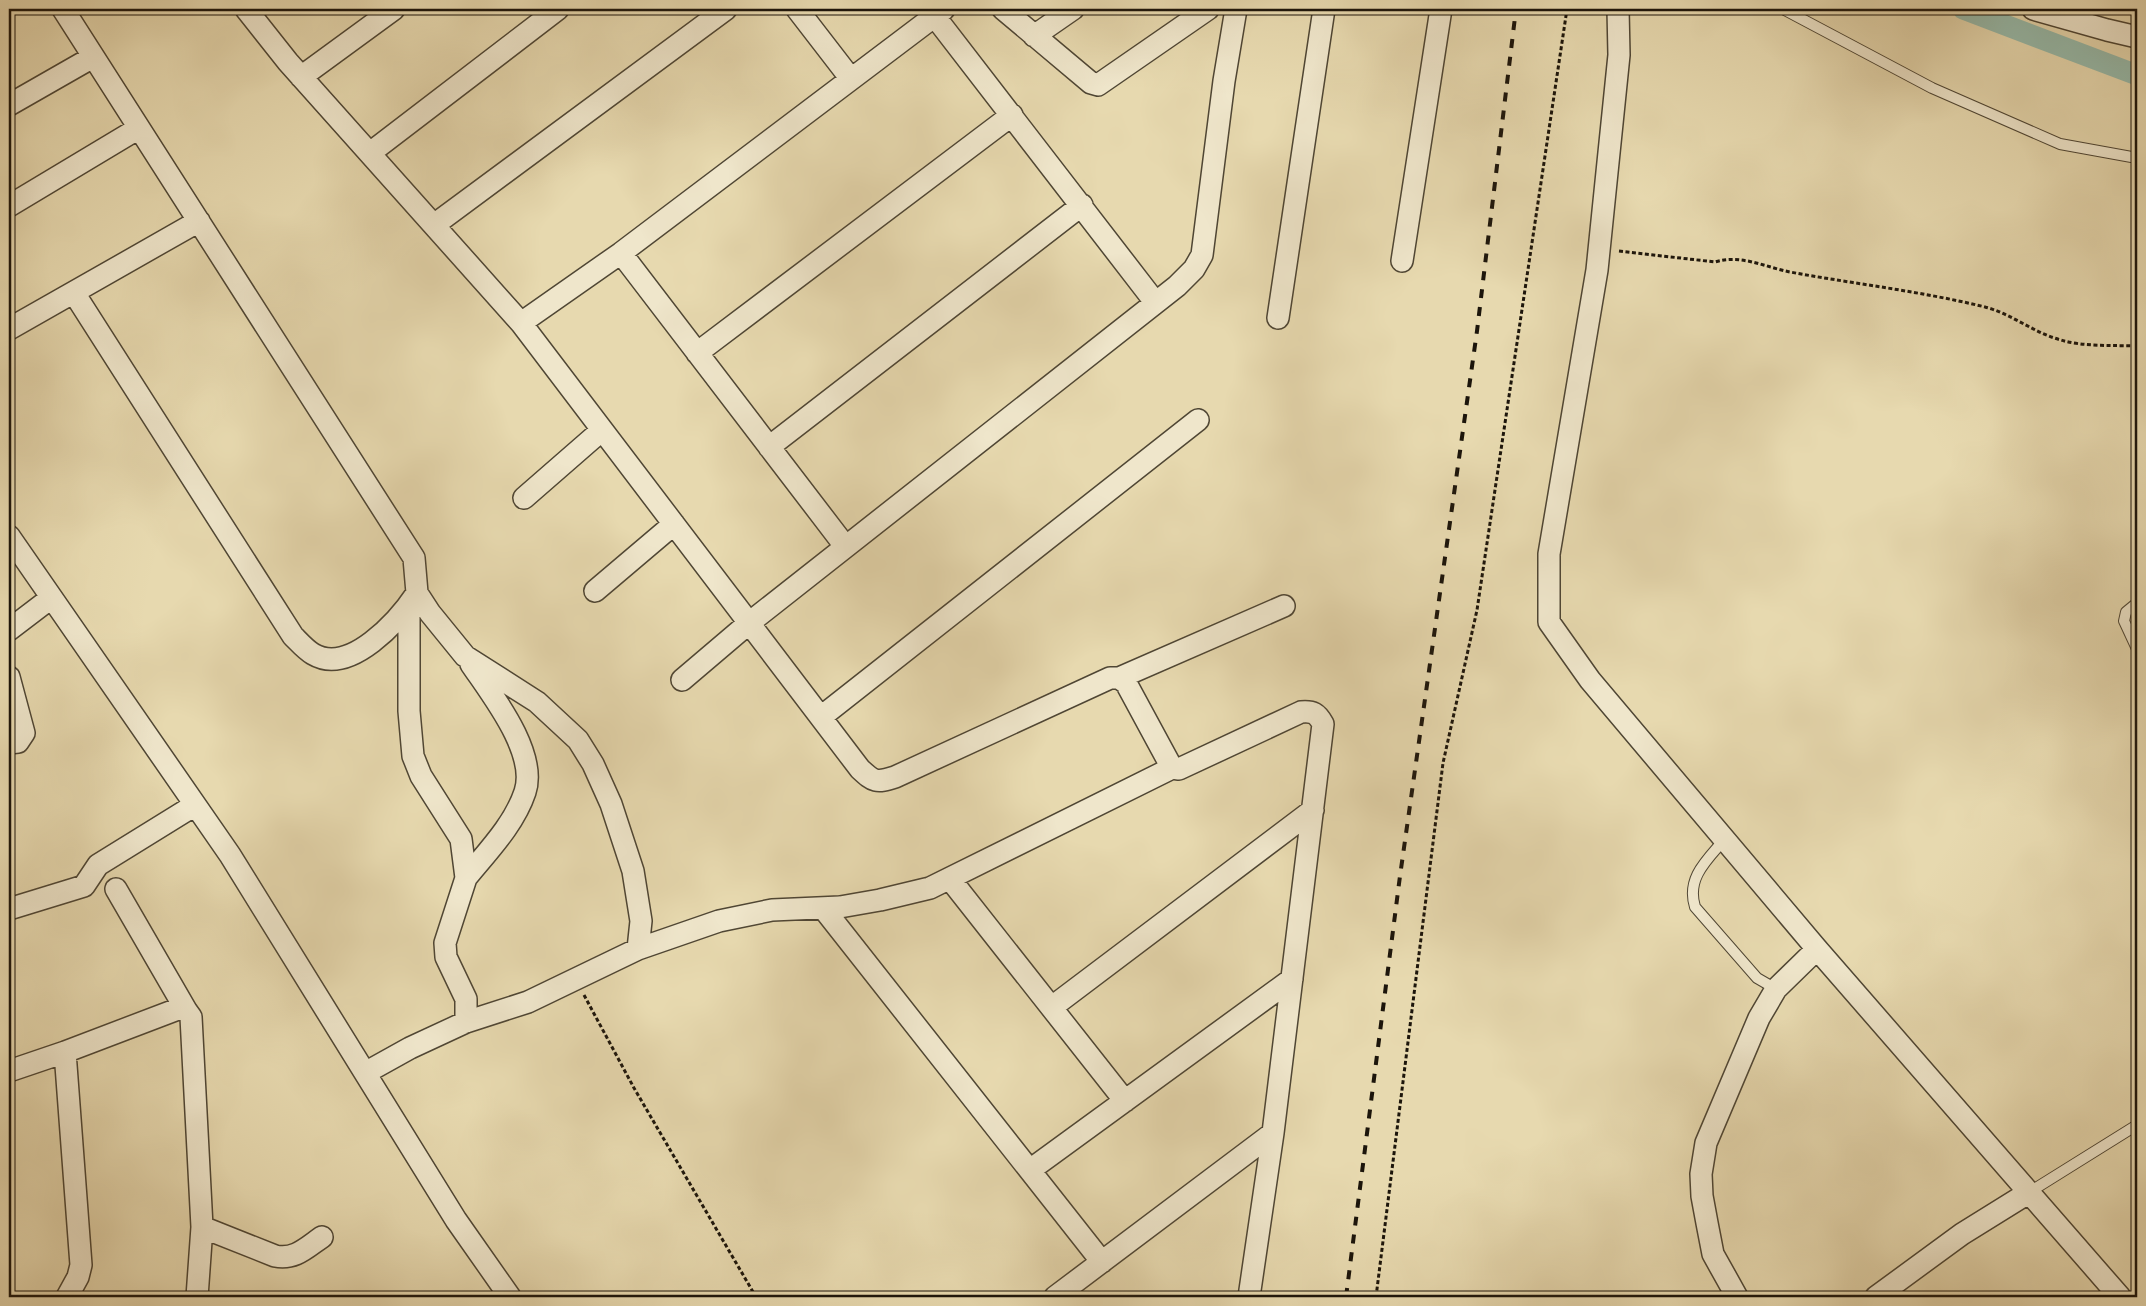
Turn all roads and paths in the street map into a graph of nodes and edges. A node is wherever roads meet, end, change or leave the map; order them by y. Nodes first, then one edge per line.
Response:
1 (63, 9) edge
2 (246, 9) edge
3 (394, 9) edge
4 (558, 9) edge
5 (726, 9) edge
6 (797, 9) edge
7 (1003, 9) edge
8 (1072, 9) edge
9 (1208, 9) edge
10 (1236, 9) edge
11 (1324, 9) edge
12 (1441, 9) edge
13 (1567, 9) edge
14 (1618, 9) edge
15 (1783, 9) edge
16 (2034, 9) edge
17 (936, 11) edge
18 (1034, 36) junction
19 (2137, 36) edge
20 (93, 57) junction
21 (302, 77) junction
22 (851, 79) junction
23 (9, 105) edge
24 (1012, 115) junction
25 (139, 128) junction
26 (370, 153) junction
27 (2137, 158) edge
28 (1082, 205) junction
29 (9, 206) edge
30 (199, 221) junction
31 (434, 225) junction
32 (1599, 249) junction
33 (621, 253) junction
34 (1402, 261) dead end
35 (74, 292) junction
36 (1155, 302) junction
37 (1278, 318) dead end
38 (521, 323) junction
39 (9, 329) edge
40 (2137, 346) edge
41 (697, 353) junction
42 (1198, 420) dead end
43 (602, 430) junction
44 (769, 447) junction
45 (524, 498) dead end
46 (674, 524) junction
47 (9, 536) edge
48 (845, 546) junction
49 (595, 591) dead end
50 (52, 598) junction
51 (413, 599) junction
52 (2137, 603) edge
53 (1284, 606) dead end
54 (749, 622) junction
55 (9, 630) edge
56 (2137, 649) edge
57 (465, 656) junction
58 (9, 677) edge
59 (1120, 678) junction
60 (682, 680) dead end
61 (821, 717) junction
62 (9, 743) edge
63 (1172, 768) junction
64 (195, 805) junction
65 (1313, 810) junction
66 (1724, 840) junction
67 (466, 878) junction
68 (950, 879) junction
69 (116, 889) dead end
70 (822, 908) junction
71 (9, 909) edge
72 (1817, 949) junction
73 (638, 950) junction
74 (1292, 979) junction
75 (575, 980) junction
76 (1776, 989) junction
77 (1052, 1006) junction
78 (186, 1010) junction
79 (466, 1022) junction
80 (65, 1052) junction
81 (9, 1071) edge
82 (365, 1073) junction
83 (1125, 1101) junction
84 (2137, 1125) edge
85 (1273, 1133) junction
86 (1030, 1170) junction
87 (2028, 1193) junction
88 (202, 1227) junction
89 (322, 1237) dead end
90 (1102, 1262) junction
91 (1246, 1295) edge
92 (67, 1297) edge
93 (197, 1297) edge
94 (510, 1297) edge
95 (756, 1297) edge
96 (1056, 1297) edge
97 (1376, 1297) edge
98 (1736, 1297) edge
99 (1876, 1297) edge
100 (2120, 1297) edge

1 - 20 street
2 - 21 street
3 - 21 street
4 - 26 street
5 - 31 street
6 - 22 street
7 - 18 street
8 - 18 street
9 - 18 street
10 - 36 street
11 - 37 street
12 - 34 street
13 - 97 path
14 - 32 street
15 - 27 lane
16 - 19 street
17 - 22 street
17 - 24 street
20 - 23 street
20 - 25 street
21 - 26 street
22 - 33 street
24 - 28 street
24 - 41 street
25 - 29 street
25 - 30 street
26 - 31 street
28 - 36 street
28 - 44 street
30 - 35 street
30 - 51 street
31 - 38 street
32 - 40 path
32 - 66 street
33 - 38 street
33 - 41 street
35 - 39 street
35 - 51 street
36 - 48 street
38 - 43 street
41 - 44 street
42 - 61 street
43 - 45 street
43 - 46 street
44 - 48 street
46 - 49 street
46 - 54 street
47 - 50 street
48 - 54 street
50 - 55 street
50 - 64 street
51 - 57 street
51 - 67 street
52 - 56 lane
53 - 59 street
54 - 60 street
54 - 61 street
57 - 67 street
57 - 73 street
58 - 62 street
59 - 61 street
59 - 63 street
63 - 65 street
63 - 68 street
64 - 71 street
64 - 82 street
65 - 74 street
65 - 77 street
66 - 72 street
66 - 76 lane
67 - 79 street
68 - 70 street
68 - 77 street
69 - 78 street
70 - 73 street
70 - 86 street
72 - 76 street
72 - 87 street
73 - 75 street
74 - 83 street
74 - 85 street
75 - 79 street
75 - 95 path
76 - 98 street
77 - 83 street
78 - 80 street
78 - 88 street
79 - 82 street
80 - 81 street
80 - 92 street
82 - 94 street
83 - 86 street
84 - 87 lane
85 - 90 street
85 - 91 street
86 - 90 street
87 - 99 street
87 - 100 street
88 - 89 street
88 - 93 street
90 - 96 street

